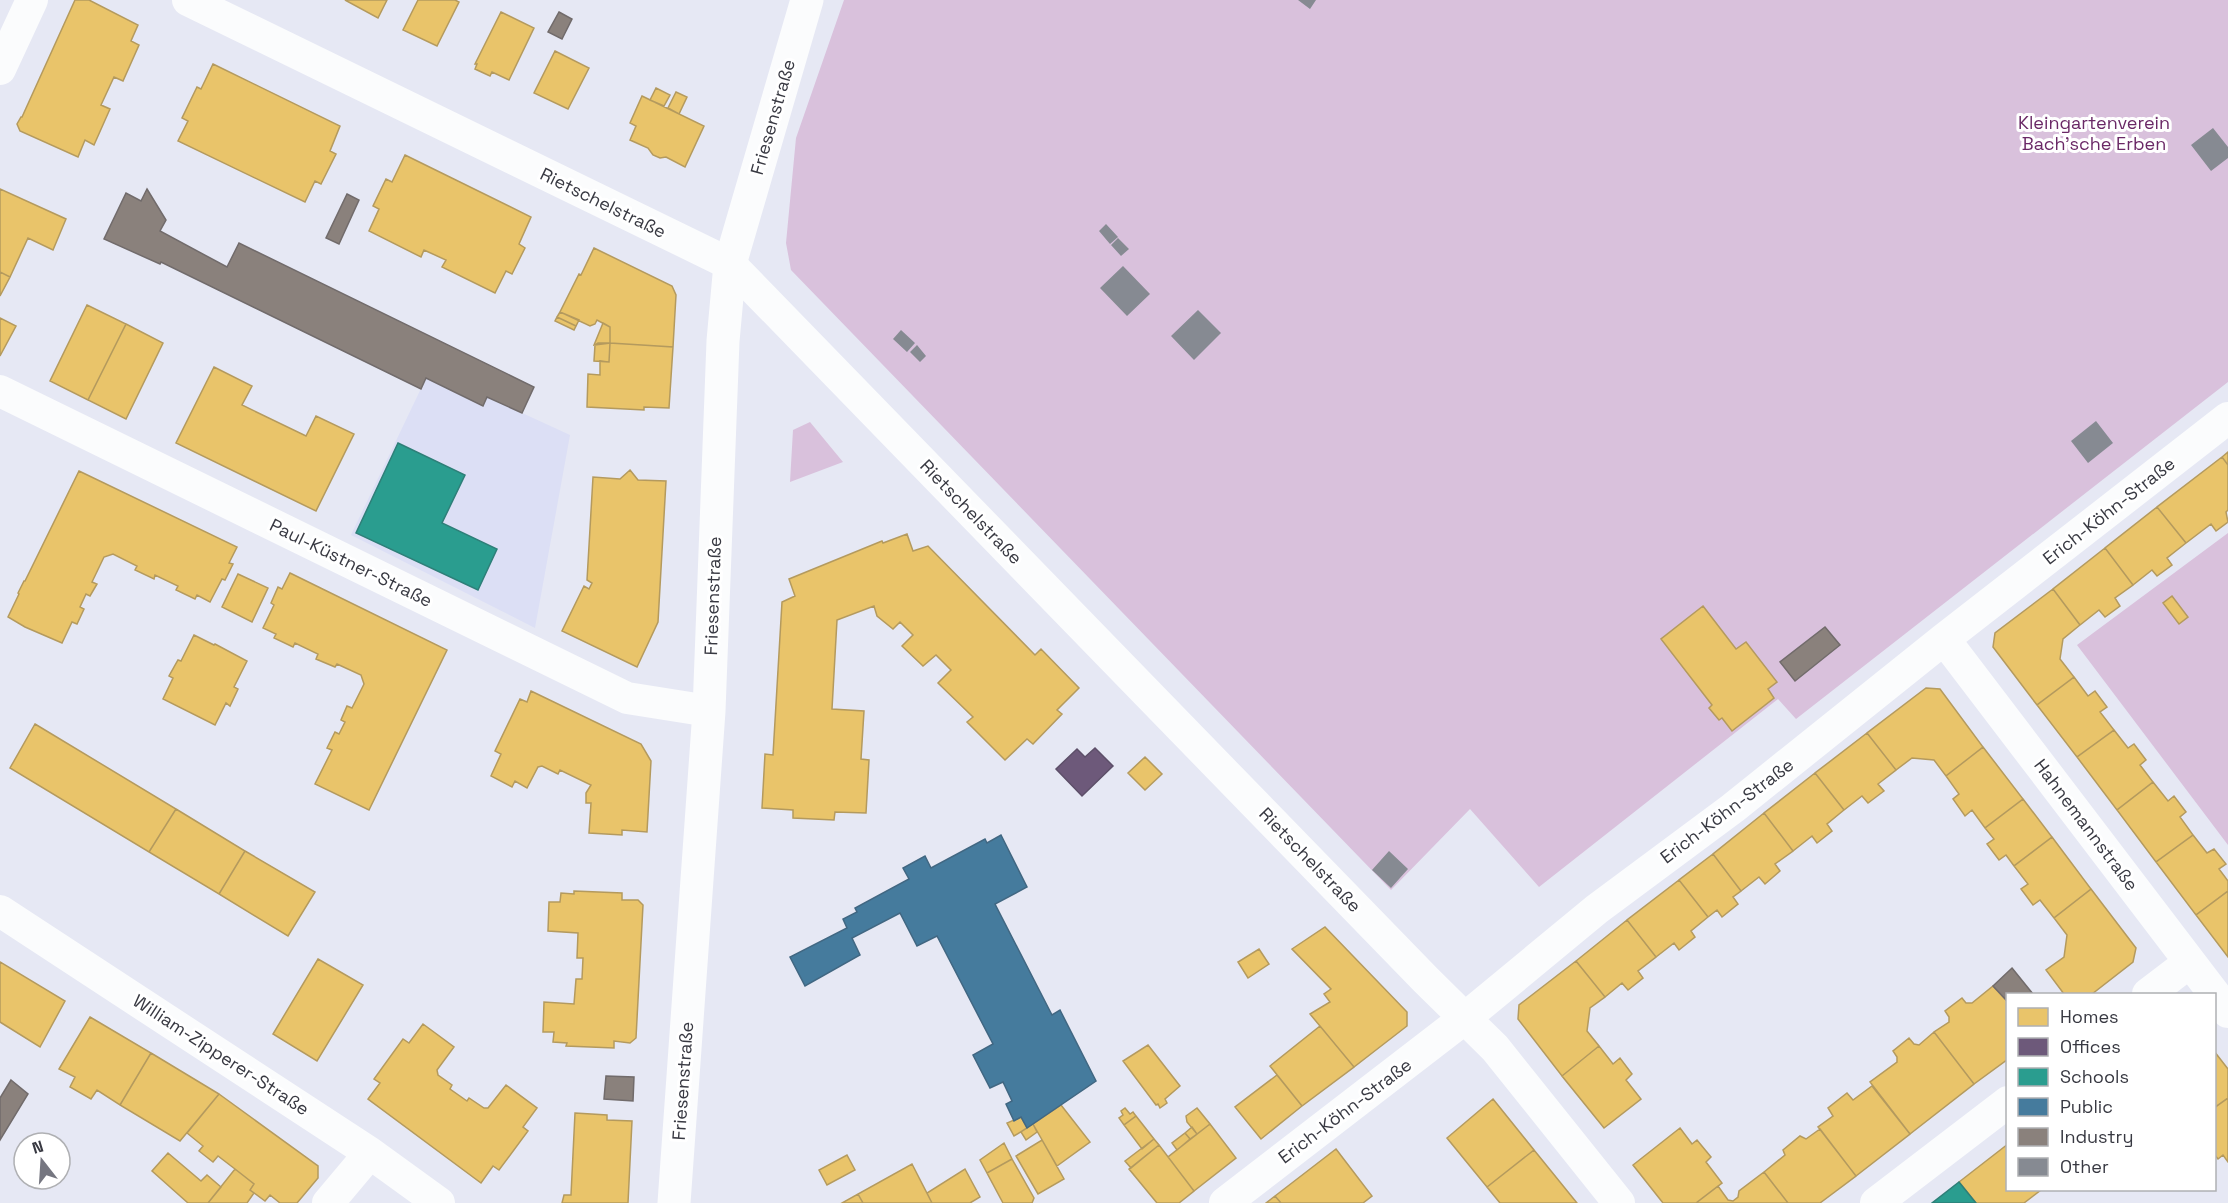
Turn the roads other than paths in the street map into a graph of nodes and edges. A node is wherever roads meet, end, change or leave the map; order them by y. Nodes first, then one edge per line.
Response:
1 (32, 0) edge
2 (188, 0) edge
3 (807, 0) edge
4 (0, 69) edge
5 (730, 264) junction
6 (0, 391) edge
7 (2228, 418) edge
8 (1944, 639) junction
9 (709, 711) junction
10 (0, 911) edge
11 (2190, 962) junction
12 (2149, 993) edge
13 (2214, 993) edge
14 (2216, 996) edge
15 (2228, 1012) edge
16 (1465, 1018) junction
17 (2006, 1103) edge
18 (370, 1153) junction
19 (328, 1203) edge
20 (439, 1203) edge
21 (674, 1203) edge
22 (1225, 1203) edge
23 (1619, 1203) edge
24 (1876, 1203) edge

1 - 4 street
2 - 5 street, Rietschelstraße
3 - 5 street, Friesenstraße
5 - 9 street, Friesenstraße
5 - 16 street, Rietschelstraße
6 - 9 street, Paul-Küstner-Straße
7 - 8 street, Erich-Köhn-Straße
8 - 11 street, Hahnemannstraße
8 - 16 street, Erich-Köhn-Straße
9 - 21 street, Friesenstraße
10 - 18 street, William-Zipperer-Straße
11 - 12 street
11 - 13 street, Hahnemannstraße
14 - 15 street, Hahnemannstraße
16 - 22 street, Erich-Köhn-Straße
16 - 23 street, Rietschelstraße
17 - 24 street
18 - 19 street
18 - 20 street, William-Zipperer-Straße

